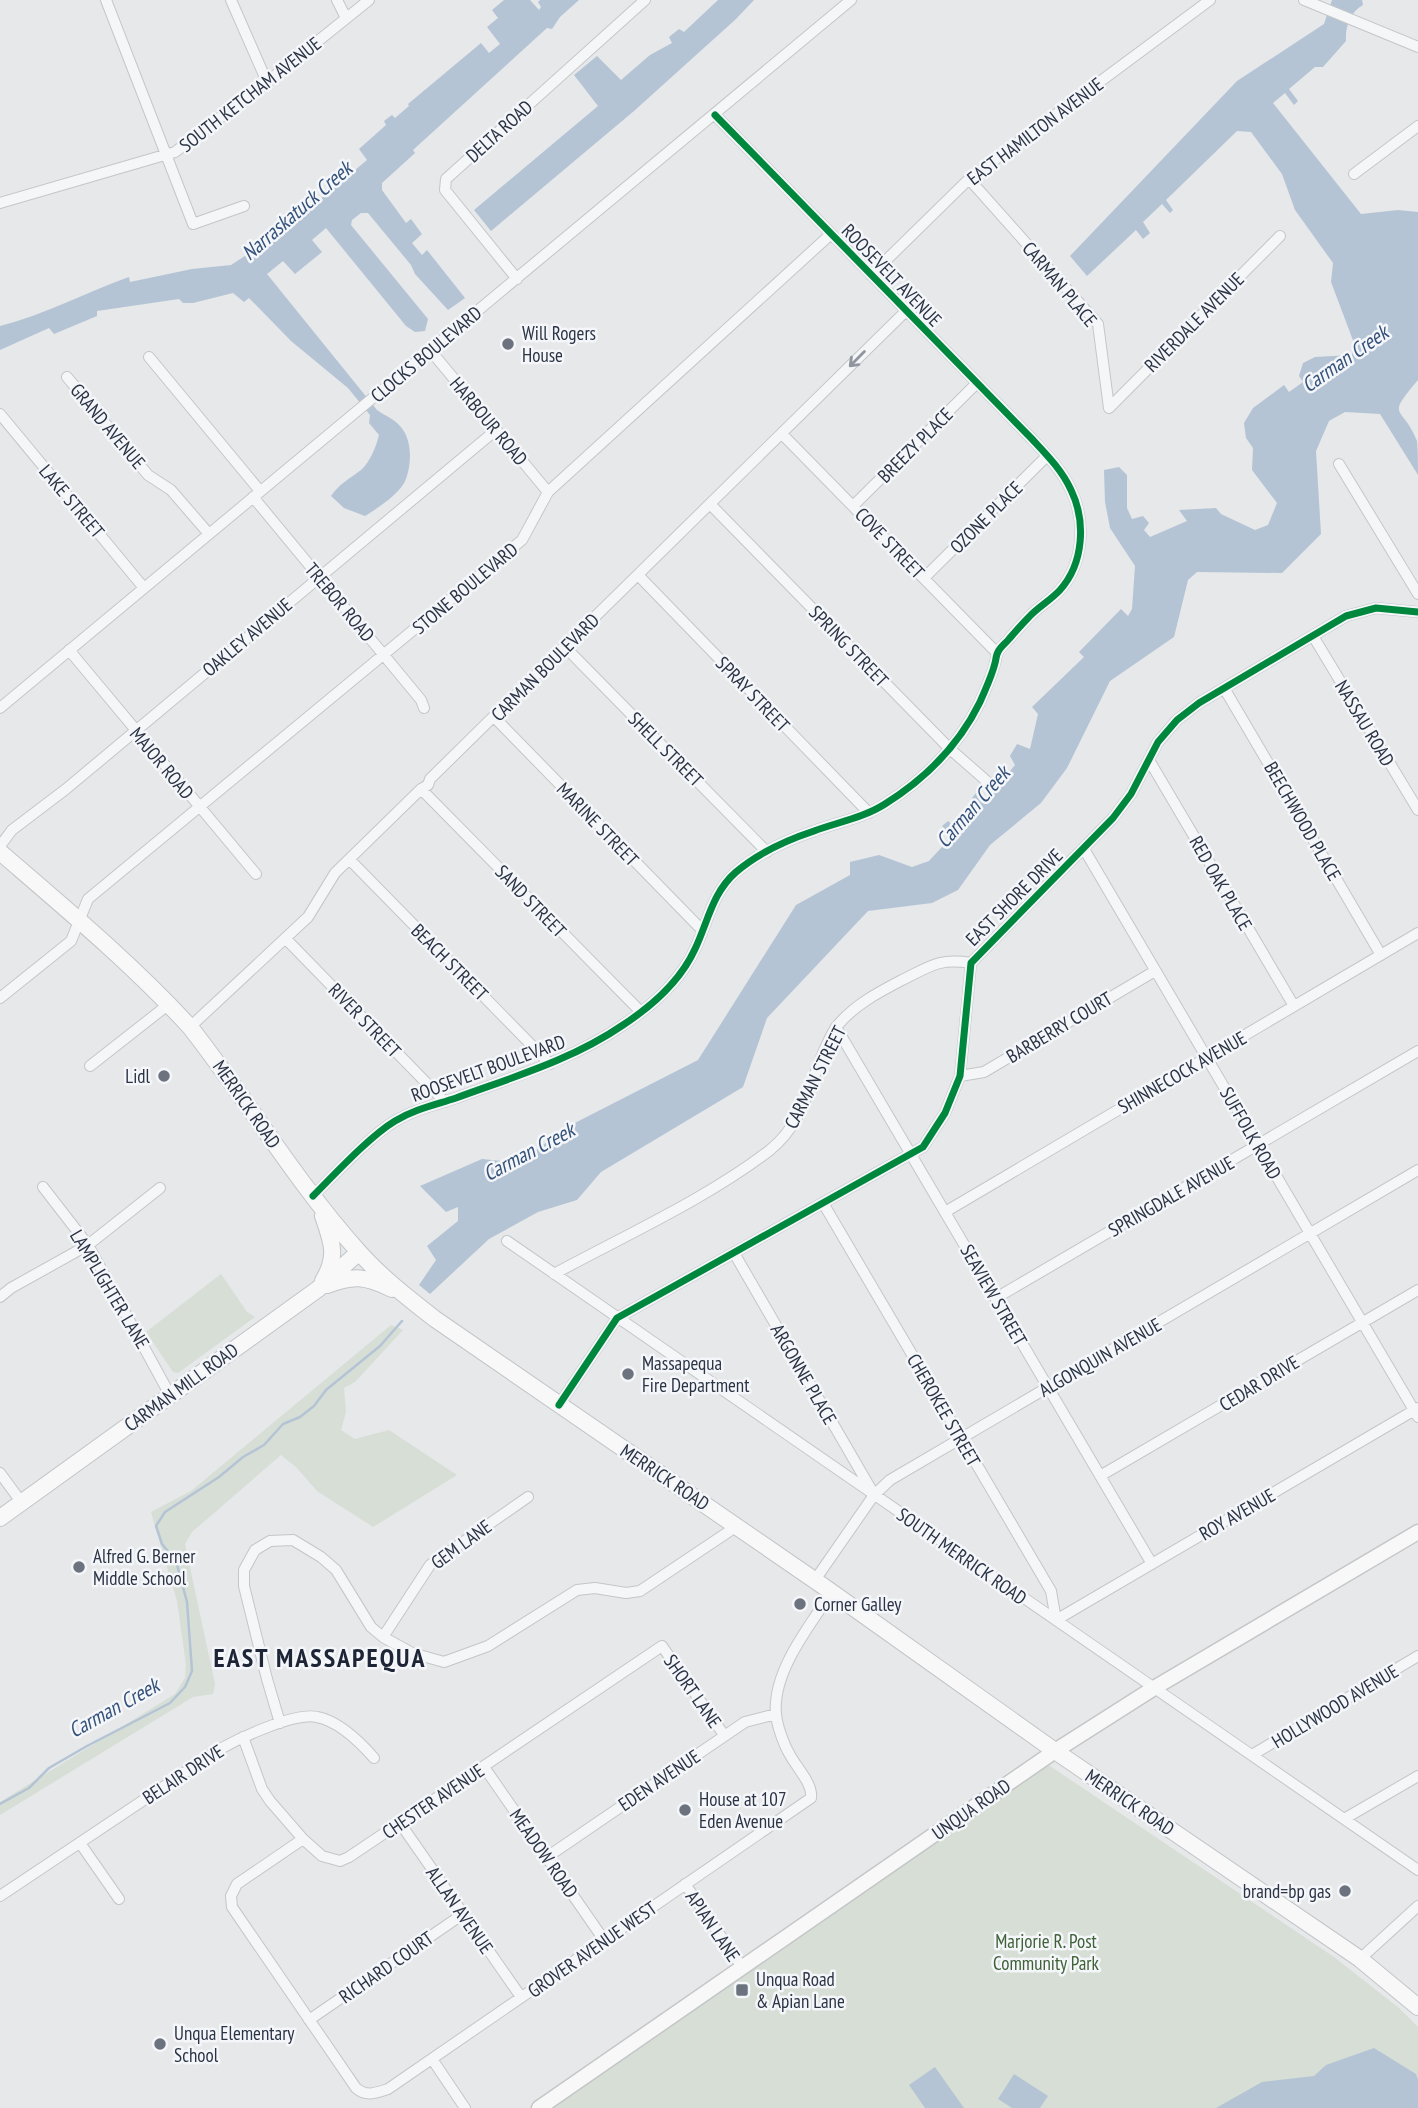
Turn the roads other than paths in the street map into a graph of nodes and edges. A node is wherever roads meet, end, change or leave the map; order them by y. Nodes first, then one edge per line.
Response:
1 (106, 0) edge
2 (231, 0) edge
3 (337, 0) edge
4 (369, 0) edge
5 (645, 0) edge
6 (851, 0) edge
7 (1210, 0) edge
8 (1304, 0) edge
9 (346, 18) junction
10 (1418, 47) edge
11 (267, 82) junction
12 (715, 115) junction
13 (1418, 127) edge
14 (165, 155) junction
15 (1354, 174) dead end
16 (969, 179) junction
17 (0, 203) edge
18 (244, 206) dead end
19 (831, 234) junction
20 (1280, 236) dead end
21 (872, 275) junction
22 (517, 279) junction
23 (906, 311) junction
24 (430, 350) junction
25 (149, 357) dead end
26 (67, 377) dead end
27 (977, 383) junction
28 (1109, 408) joint
29 (0, 414) edge
30 (496, 430) junction
31 (782, 434) junction
32 (1047, 456) junction
33 (1339, 464) dead end
34 (548, 492) junction
35 (257, 494) junction
36 (710, 504) junction
37 (853, 506) junction
38 (209, 534) junction
39 (638, 575) junction
40 (319, 577) junction
41 (924, 578) junction
42 (144, 588) junction
43 (1418, 594) edge
44 (1418, 612) edge
45 (1313, 636) junction
46 (565, 646) junction
47 (69, 650) junction
48 (997, 653) junction
49 (383, 655) junction
50 (1224, 688) junction
51 (0, 708) edge
52 (424, 708) dead end
53 (494, 718) junction
54 (135, 730) junction
55 (950, 749) junction
56 (1149, 760) junction
57 (990, 784) dead end
58 (421, 789) junction
59 (199, 808) junction
60 (1418, 810) edge
61 (869, 813) junction
62 (0, 846) edge
63 (1084, 849) junction
64 (0, 852) edge
65 (767, 852) junction
66 (350, 860) junction
67 (256, 874) dead end
68 (79, 920) junction
69 (702, 930) junction
70 (1418, 933) edge
71 (285, 938) junction
72 (1381, 955) junction
73 (971, 963) junction
74 (1155, 971) junction
75 (0, 998) edge
76 (169, 1004) junction
77 (1294, 1006) junction
78 (641, 1013) junction
79 (190, 1027) junction
80 (836, 1027) junction
81 (1418, 1051) edge
82 (1207, 1058) junction
83 (550, 1064) junction
84 (90, 1066) dead end
85 (960, 1076) junction
86 (445, 1102) junction
87 (1258, 1145) junction
88 (911, 1154) junction
89 (1418, 1170) edge
90 (43, 1187) dead end
91 (160, 1188) dead end
92 (316, 1200) junction
93 (822, 1203) junction
94 (945, 1212) junction
95 (1310, 1234) junction
96 (507, 1241) dead end
97 (88, 1245) junction
98 (359, 1252) junction
99 (734, 1252) junction
100 (554, 1274) junction
101 (318, 1289) junction
102 (1418, 1290) edge
103 (401, 1293) junction
104 (0, 1297) edge
105 (996, 1298) junction
106 (617, 1318) junction
107 (1363, 1323) junction
108 (1048, 1387) junction
109 (170, 1395) junction
110 (559, 1405) junction
111 (1417, 1412) edge
112 (961, 1439) junction
113 (0, 1473) edge
114 (1100, 1476) junction
115 (874, 1495) junction
116 (528, 1497) dead end
117 (22, 1503) junction
118 (0, 1518) edge
119 (737, 1527) junction
120 (1418, 1532) edge
121 (1152, 1563) junction
122 (815, 1580) junction
123 (832, 1592) junction
124 (1056, 1620) junction
125 (383, 1637) junction
126 (662, 1646) joint
127 (1418, 1656) edge
128 (1154, 1688) junction
129 (776, 1714) junction
130 (280, 1723) junction
131 (724, 1735) junction
132 (243, 1737) junction
133 (1055, 1751) junction
134 (1252, 1755) junction
135 (374, 1758) dead end
136 (484, 1767) junction
137 (1418, 1776) edge
138 (1345, 1819) junction
139 (400, 1823) junction
140 (303, 1839) junction
141 (80, 1843) junction
142 (547, 1857) junction
143 (1418, 1870) edge
144 (685, 1884) junction
145 (0, 1896) edge
146 (118, 1899) dead end
147 (1418, 1906) edge
148 (463, 1914) junction
149 (604, 1940) junction
150 (1360, 1959) junction
151 (742, 1967) junction
152 (521, 1997) junction
153 (1418, 2007) edge
154 (309, 2020) junction
155 (432, 2059) junction
156 (466, 2108) edge
157 (539, 2108) edge

1 - 14 street
2 - 11 street
3 - 9 street
4 - 9 street, SOUTH KETCHAM AVENUE
5 - 22 street, DELTA ROAD
6 - 12 street, CLOCKS BOULEVARD
7 - 16 street, EAST HAMILTON AVENUE
8 - 10 street
9 - 11 street, SOUTH KETCHAM AVENUE
11 - 14 street, SOUTH KETCHAM AVENUE
12 - 19 street, ROOSEVELT AVENUE
12 - 22 street, CLOCKS BOULEVARD
13 - 15 street
14 - 17 street, SOUTH KETCHAM AVENUE
14 - 18 street
16 - 21 street, EAST HAMILTON AVENUE
16 - 28 street, CARMAN PLACE
19 - 21 street, ROOSEVELT AVENUE
19 - 34 street, STONE BOULEVARD
20 - 28 street, RIVERDALE AVENUE
21 - 23 street, ROOSEVELT AVENUE
22 - 24 street, CLOCKS BOULEVARD
23 - 27 street, ROOSEVELT AVENUE
23 -> 31 street, CARMAN BOULEVARD
24 - 30 street, HARBOUR ROAD
24 - 35 street, CLOCKS BOULEVARD
25 - 35 street, TREBOR ROAD
26 - 38 street, GRAND AVENUE
27 - 32 street, ROOSEVELT AVENUE
27 - 37 street, BREEZY PLACE
29 - 42 street, LAKE STREET
30 - 34 street, HARBOUR ROAD
30 - 40 street, OAKLEY AVENUE
31 - 36 street, CARMAN BOULEVARD
31 - 37 street, COVE STREET
32 - 41 street, OZONE PLACE
32 - 48 street, ROOSEVELT BOULEVARD
33 - 43 street
34 - 49 street, STONE BOULEVARD
35 - 38 street, CLOCKS BOULEVARD
35 - 40 street, TREBOR ROAD
36 - 39 street, CARMAN BOULEVARD
36 - 55 street, SPRING STREET
37 - 41 street, COVE STREET
38 - 42 street, CLOCKS BOULEVARD
39 - 46 street, CARMAN BOULEVARD
39 - 61 street, SPRAY STREET
40 - 49 street, TREBOR ROAD
40 - 54 street, OAKLEY AVENUE
41 - 48 street, COVE STREET
42 - 47 street, CLOCKS BOULEVARD
44 - 45 street, EAST SHORE DRIVE
45 - 50 street, EAST SHORE DRIVE
45 - 60 street, NASSAU ROAD
46 - 53 street, CARMAN BOULEVARD
46 - 65 street, SHELL STREET
47 - 51 street, CLOCKS BOULEVARD
47 - 54 street, MAJOR ROAD
48 - 55 street, ROOSEVELT BOULEVARD
49 - 52 street, TREBOR ROAD
49 - 59 street, STONE BOULEVARD
50 - 56 street, EAST SHORE DRIVE
50 - 72 street, BEECHWOOD PLACE
53 - 58 street, CARMAN BOULEVARD
53 - 69 street, MARINE STREET
54 - 59 street, MAJOR ROAD
54 - 62 street, OAKLEY AVENUE
55 - 57 street, SPRING STREET
55 - 61 street, ROOSEVELT BOULEVARD
56 - 63 street, EAST SHORE DRIVE
56 - 77 street, RED OAK PLACE
58 - 66 street, CARMAN BOULEVARD
58 - 78 street, SAND STREET
59 - 67 street, MAJOR ROAD
59 - 68 street, STONE BOULEVARD
61 - 65 street, ROOSEVELT BOULEVARD
63 - 73 street, EAST SHORE DRIVE
63 - 74 street, SUFFOLK ROAD
64 - 68 main road, MERRICK ROAD
65 - 69 street, ROOSEVELT BOULEVARD
66 - 71 street, CARMAN BOULEVARD
66 - 83 street, BEACH STREET
68 - 75 street, STONE BOULEVARD
68 - 76 main road, MERRICK ROAD
69 - 78 street, ROOSEVELT BOULEVARD
70 - 72 street, SHINNECOCK AVENUE
71 - 79 street, CARMAN BOULEVARD
71 - 86 street, RIVER STREET
72 - 77 street, SHINNECOCK AVENUE
73 - 80 street, CARMAN STREET
73 - 85 street, EAST SHORE DRIVE
74 - 82 street, SUFFOLK ROAD
74 - 85 street, BARBERRY COURT
76 - 79 main road, MERRICK ROAD
76 - 84 street
77 - 82 street, SHINNECOCK AVENUE
78 - 83 street, ROOSEVELT BOULEVARD
79 - 92 main road, MERRICK ROAD
80 - 88 street, SEAVIEW STREET
80 - 100 street, CARMAN STREET
81 - 87 street, SPRINGDALE AVENUE
82 - 87 street, SUFFOLK ROAD
82 - 94 street, SHINNECOCK AVENUE
83 - 86 street, ROOSEVELT BOULEVARD
85 - 88 street, EAST SHORE DRIVE
86 - 92 street, ROOSEVELT BOULEVARD
87 - 95 street, SUFFOLK ROAD
87 - 105 street, SPRINGDALE AVENUE
88 - 93 street, EAST SHORE DRIVE
88 - 94 street, SEAVIEW STREET
89 - 95 street, ALGONQUIN AVENUE
90 - 97 street, LAMPLIGHTER LANE
91 - 97 street
92 - 98 main road, MERRICK ROAD
92 - 101 main road
93 - 99 street, EAST SHORE DRIVE
93 - 112 street, CHEROKEE STREET
94 - 105 street, SEAVIEW STREET
95 - 107 street, SUFFOLK ROAD
95 - 108 street, ALGONQUIN AVENUE
96 - 100 street, SOUTH MERRICK ROAD
97 - 104 street
97 - 109 street, LAMPLIGHTER LANE
98 - 101 main road, CARMAN MILL ROAD
98 - 103 main road, MERRICK ROAD
99 - 106 street, EAST SHORE DRIVE
99 - 115 street, ARGONNE PLACE
100 - 106 street, SOUTH MERRICK ROAD
101 - 103 main road
101 - 109 main road, CARMAN MILL ROAD
102 - 107 street, CEDAR DRIVE
103 - 110 main road, MERRICK ROAD
105 - 108 street, SEAVIEW STREET
106 - 110 street, EAST SHORE DRIVE
106 - 115 street, SOUTH MERRICK ROAD
107 - 111 street, SUFFOLK ROAD
107 - 114 street, CEDAR DRIVE
108 - 112 street, ALGONQUIN AVENUE
108 - 114 street, SEAVIEW STREET
109 - 117 main road, CARMAN MILL ROAD
110 - 119 main road, MERRICK ROAD
111 - 121 street, ROY AVENUE
112 - 115 street, ALGONQUIN AVENUE
112 - 124 street, CHEROKEE STREET
113 - 117 street
114 - 121 street, SEAVIEW STREET
115 - 122 street, ALGONQUIN AVENUE
115 - 124 street, SOUTH MERRICK ROAD
116 - 125 street, GEM LANE
117 - 118 main road, CARMAN MILL ROAD
119 - 122 main road, MERRICK ROAD
119 - 125 street
120 - 128 street, UNQUA ROAD
121 - 124 street, ROY AVENUE
122 - 123 main road, MERRICK ROAD
123 - 129 street
123 - 133 main road, MERRICK ROAD
124 - 128 street, SOUTH MERRICK ROAD
125 - 130 street
126 - 131 street, SHORT LANE
126 - 136 street, CHESTER AVENUE
127 - 134 street, HOLLYWOOD AVENUE
128 - 133 street, UNQUA ROAD
128 - 134 street, SOUTH MERRICK ROAD
129 - 131 street, EDEN AVENUE
129 - 144 street, GROVER AVENUE WEST
130 - 132 street, BELAIR DRIVE
130 - 135 street, BELAIR DRIVE
131 - 142 street, EDEN AVENUE
132 - 140 street, CHESTER AVENUE
132 - 141 street, BELAIR DRIVE
133 - 150 main road, MERRICK ROAD
133 - 151 street, UNQUA ROAD
134 - 138 street, SOUTH MERRICK ROAD
136 - 139 street, CHESTER AVENUE
136 - 142 street, MEADOW ROAD
137 - 138 street
138 - 143 street, SOUTH MERRICK ROAD
139 - 140 street, CHESTER AVENUE
139 - 148 street, ALLAN AVENUE
140 - 154 street
141 - 145 street, BELAIR DRIVE
141 - 146 street
142 - 149 street, MEADOW ROAD
144 - 149 street, GROVER AVENUE WEST
144 - 151 street, APIAN LANE
147 - 150 street
148 - 152 street, ALLAN AVENUE
148 - 154 street, RICHARD COURT
149 - 152 street, GROVER AVENUE WEST
150 - 153 main road, MERRICK ROAD
151 - 157 street, UNQUA ROAD
152 - 155 street, GROVER AVENUE WEST
154 - 155 street, GROVER AVENUE WEST
155 - 156 street

